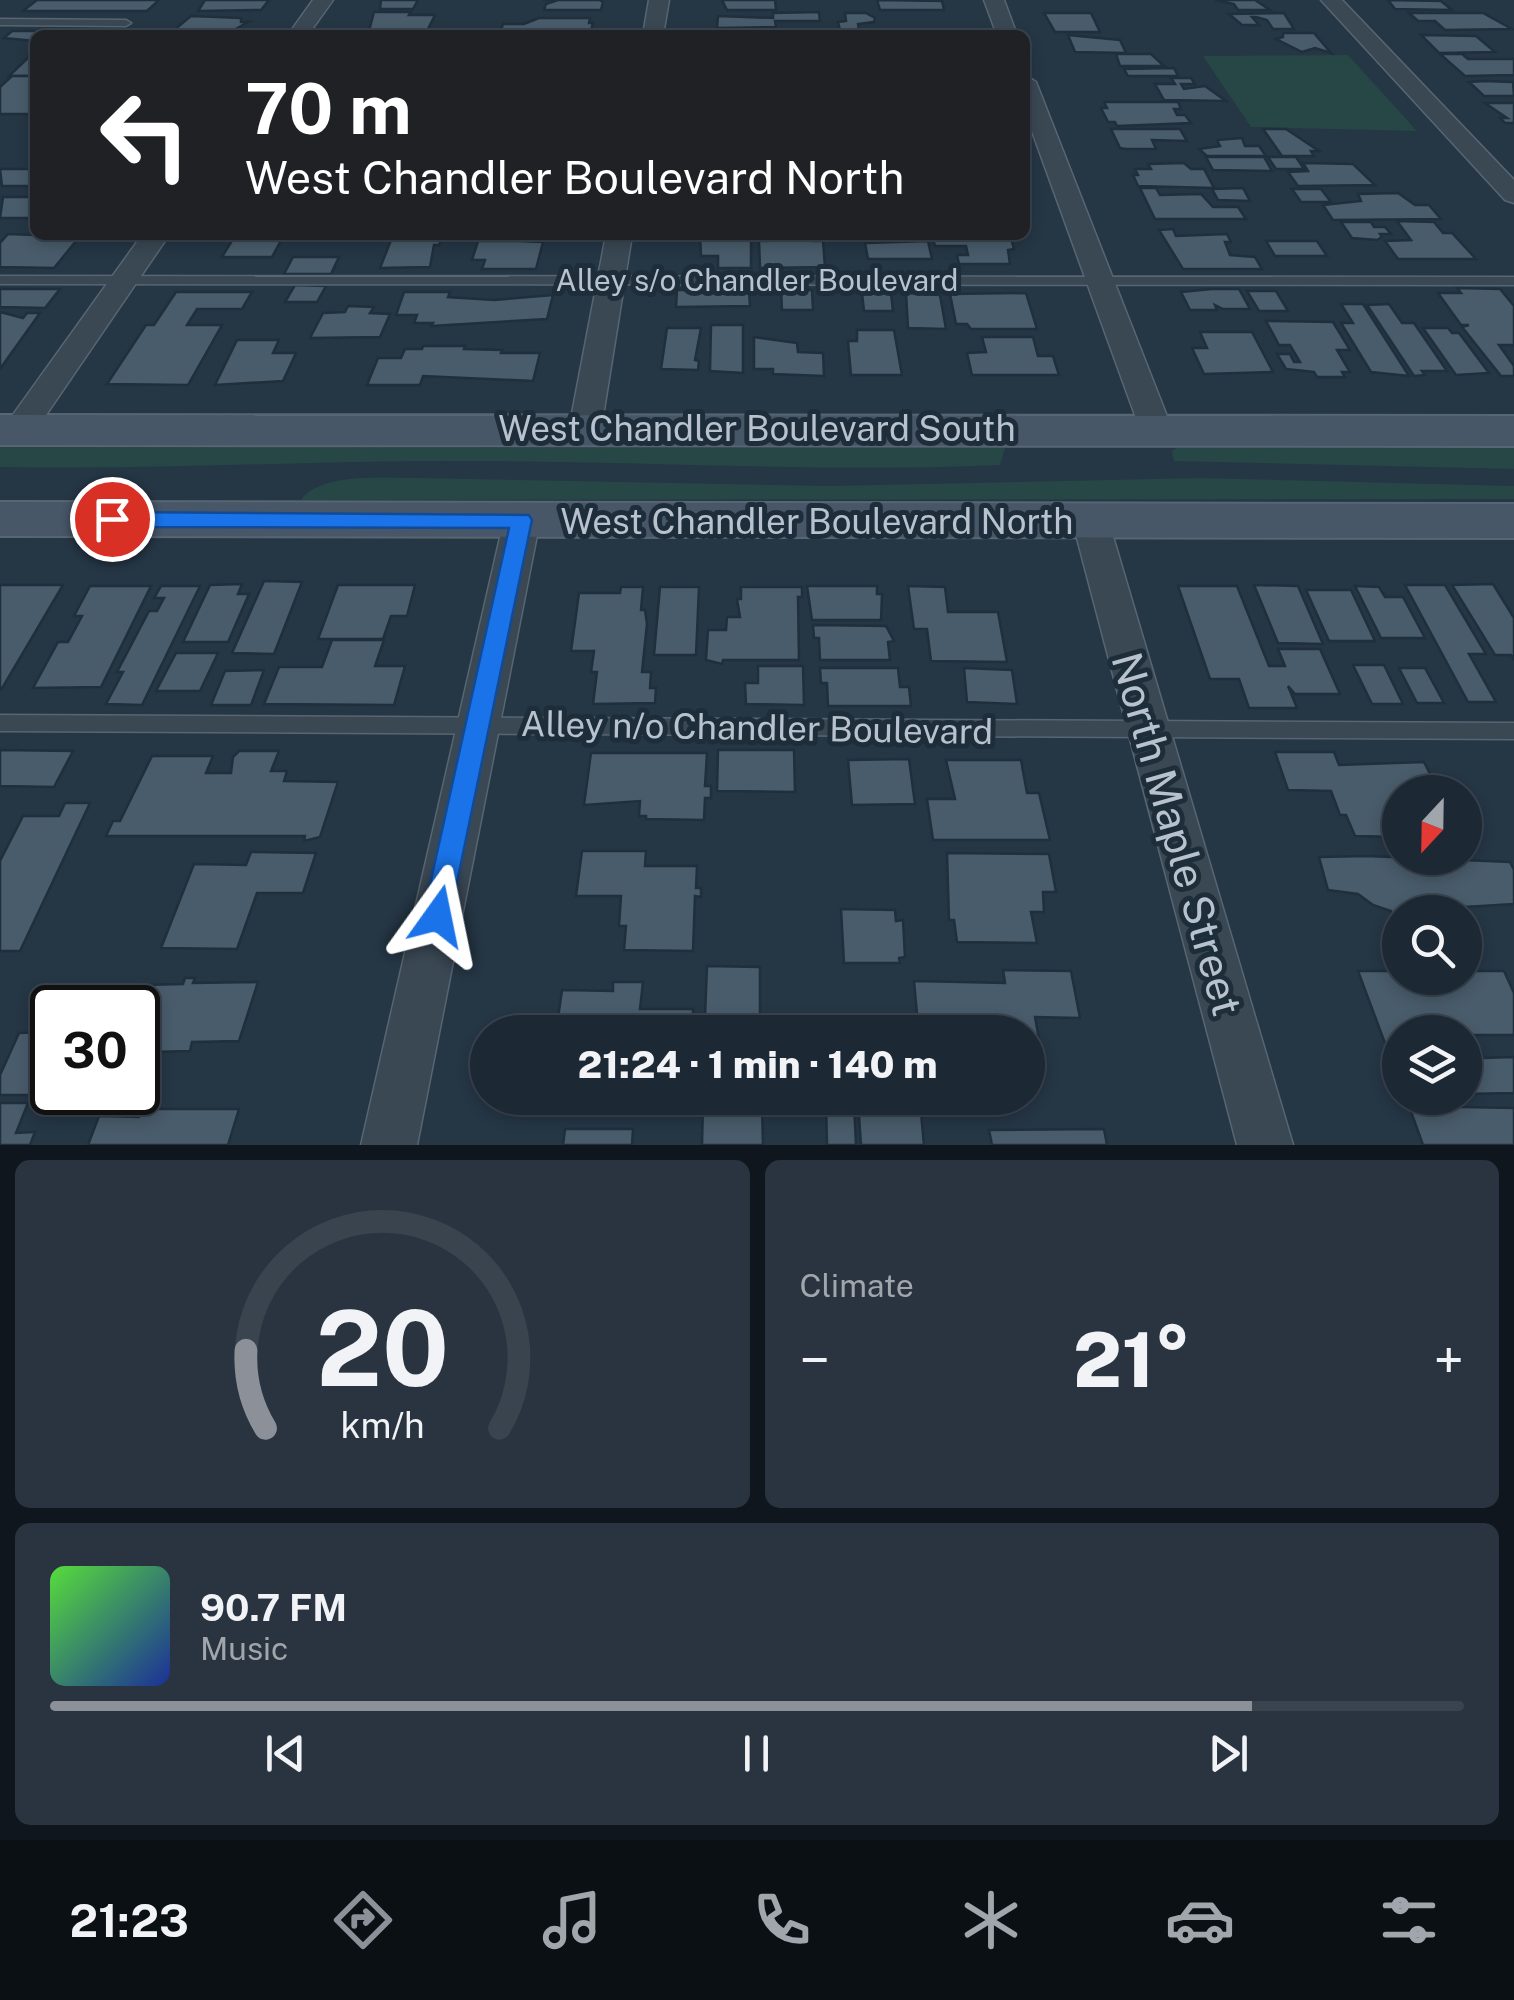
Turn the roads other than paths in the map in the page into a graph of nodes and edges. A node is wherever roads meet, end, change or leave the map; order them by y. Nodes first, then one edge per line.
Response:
1 (322, 0) edge
2 (659, 0) edge
3 (994, 0) edge
4 (1330, 0) edge
5 (0, 22) edge
6 (126, 23) dead end
7 (301, 30) edge
8 (654, 30) edge
9 (1005, 30) edge
10 (1030, 95) edge
11 (1514, 195) edge
12 (153, 240) edge
13 (618, 240) edge
14 (0, 280) edge
15 (125, 280) junction
16 (611, 281) junction
17 (1100, 281) junction
18 (1514, 281) edge
19 (585, 428) junction
20 (10, 430) edge
21 (1156, 430) junction
22 (1514, 431) edge
23 (0, 519) edge
24 (522, 520) junction
25 (1514, 522) edge
26 (1091, 523) junction
27 (0, 723) edge
28 (478, 726) junction
29 (1514, 731) edge
30 (1148, 732) junction
31 (389, 1145) edge
32 (1265, 1145) edge

1 - 7 street
2 - 8 street
3 - 9 street
4 - 11 street
5 - 6 lane
10 - 17 street
12 - 15 street
13 - 16 street
14 - 15 lane, Alley s/o Chandler Boulevard
15 - 16 lane, Alley s/o Chandler Boulevard
15 - 20 street
16 - 17 lane, Alley s/o Chandler Boulevard
16 - 19 street
17 - 18 lane, Alley s/o Chandler Boulevard
17 - 21 street
19 - 20 main road, West Chandler Boulevard South
19 - 21 main road, West Chandler Boulevard South
21 - 22 main road, West Chandler Boulevard South
23 - 24 main road, West Chandler Boulevard North
24 - 26 main road, West Chandler Boulevard North
24 - 28 street
25 - 26 main road, West Chandler Boulevard North
26 - 30 street, North Maple Street
27 - 28 lane, Alley n/o Chandler Boulevard
28 - 30 lane, Alley n/o Chandler Boulevard
28 - 31 street
29 - 30 lane, Alley n/o Chandler Boulevard
30 - 32 street, North Maple Street

